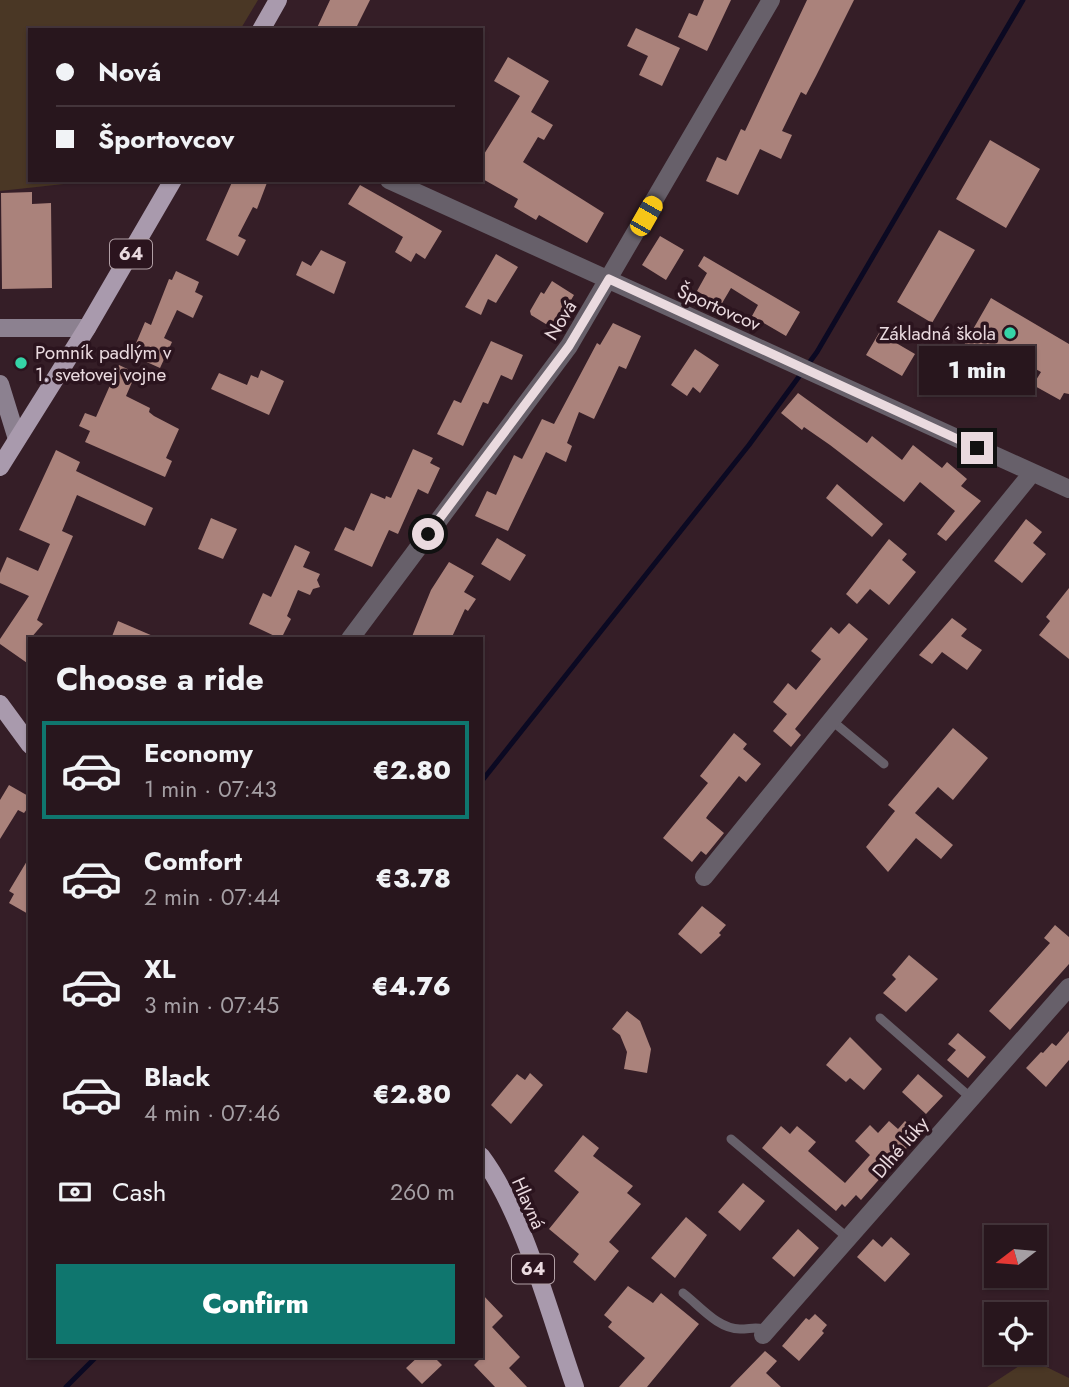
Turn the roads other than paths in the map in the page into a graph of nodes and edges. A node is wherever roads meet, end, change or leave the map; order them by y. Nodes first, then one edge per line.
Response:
1 (278, 0) edge
2 (771, 0) edge
3 (262, 28) edge
4 (172, 182) edge
5 (393, 182) edge
6 (609, 279) junction
7 (0, 328) edge
8 (87, 328) junction
9 (0, 384) edge
10 (17, 439) junction
11 (0, 467) edge
12 (1032, 473) junction
13 (1069, 489) edge
14 (351, 637) edge
15 (0, 704) edge
16 (831, 720) junction
17 (28, 743) edge
18 (884, 764) dead end
19 (704, 877) dead end
20 (1069, 987) edge
21 (880, 1018) dead end
22 (971, 1098) junction
23 (731, 1139) dead end
24 (483, 1159) edge
25 (849, 1239) junction
26 (683, 1293) dead end
27 (766, 1333) joint
28 (575, 1387) edge

1 - 3 main road
2 - 6 street, Nová
4 - 8 main road, 64
5 - 6 street, Športovcov
6 - 12 street, Športovcov
6 - 14 street, Nová
7 - 8 main road
8 - 10 main road, 64
9 - 10 main road
10 - 11 main road, 64
12 - 13 street, Športovcov
12 - 16 street
15 - 17 main road
16 - 18 lane
16 - 19 street
20 - 22 street, Dlhé lúky
21 - 22 lane
22 - 25 street, Dlhé lúky
23 - 25 lane
24 - 28 main road, Hlavná / 64
25 - 27 street, Dlhé lúky
26 - 27 lane

